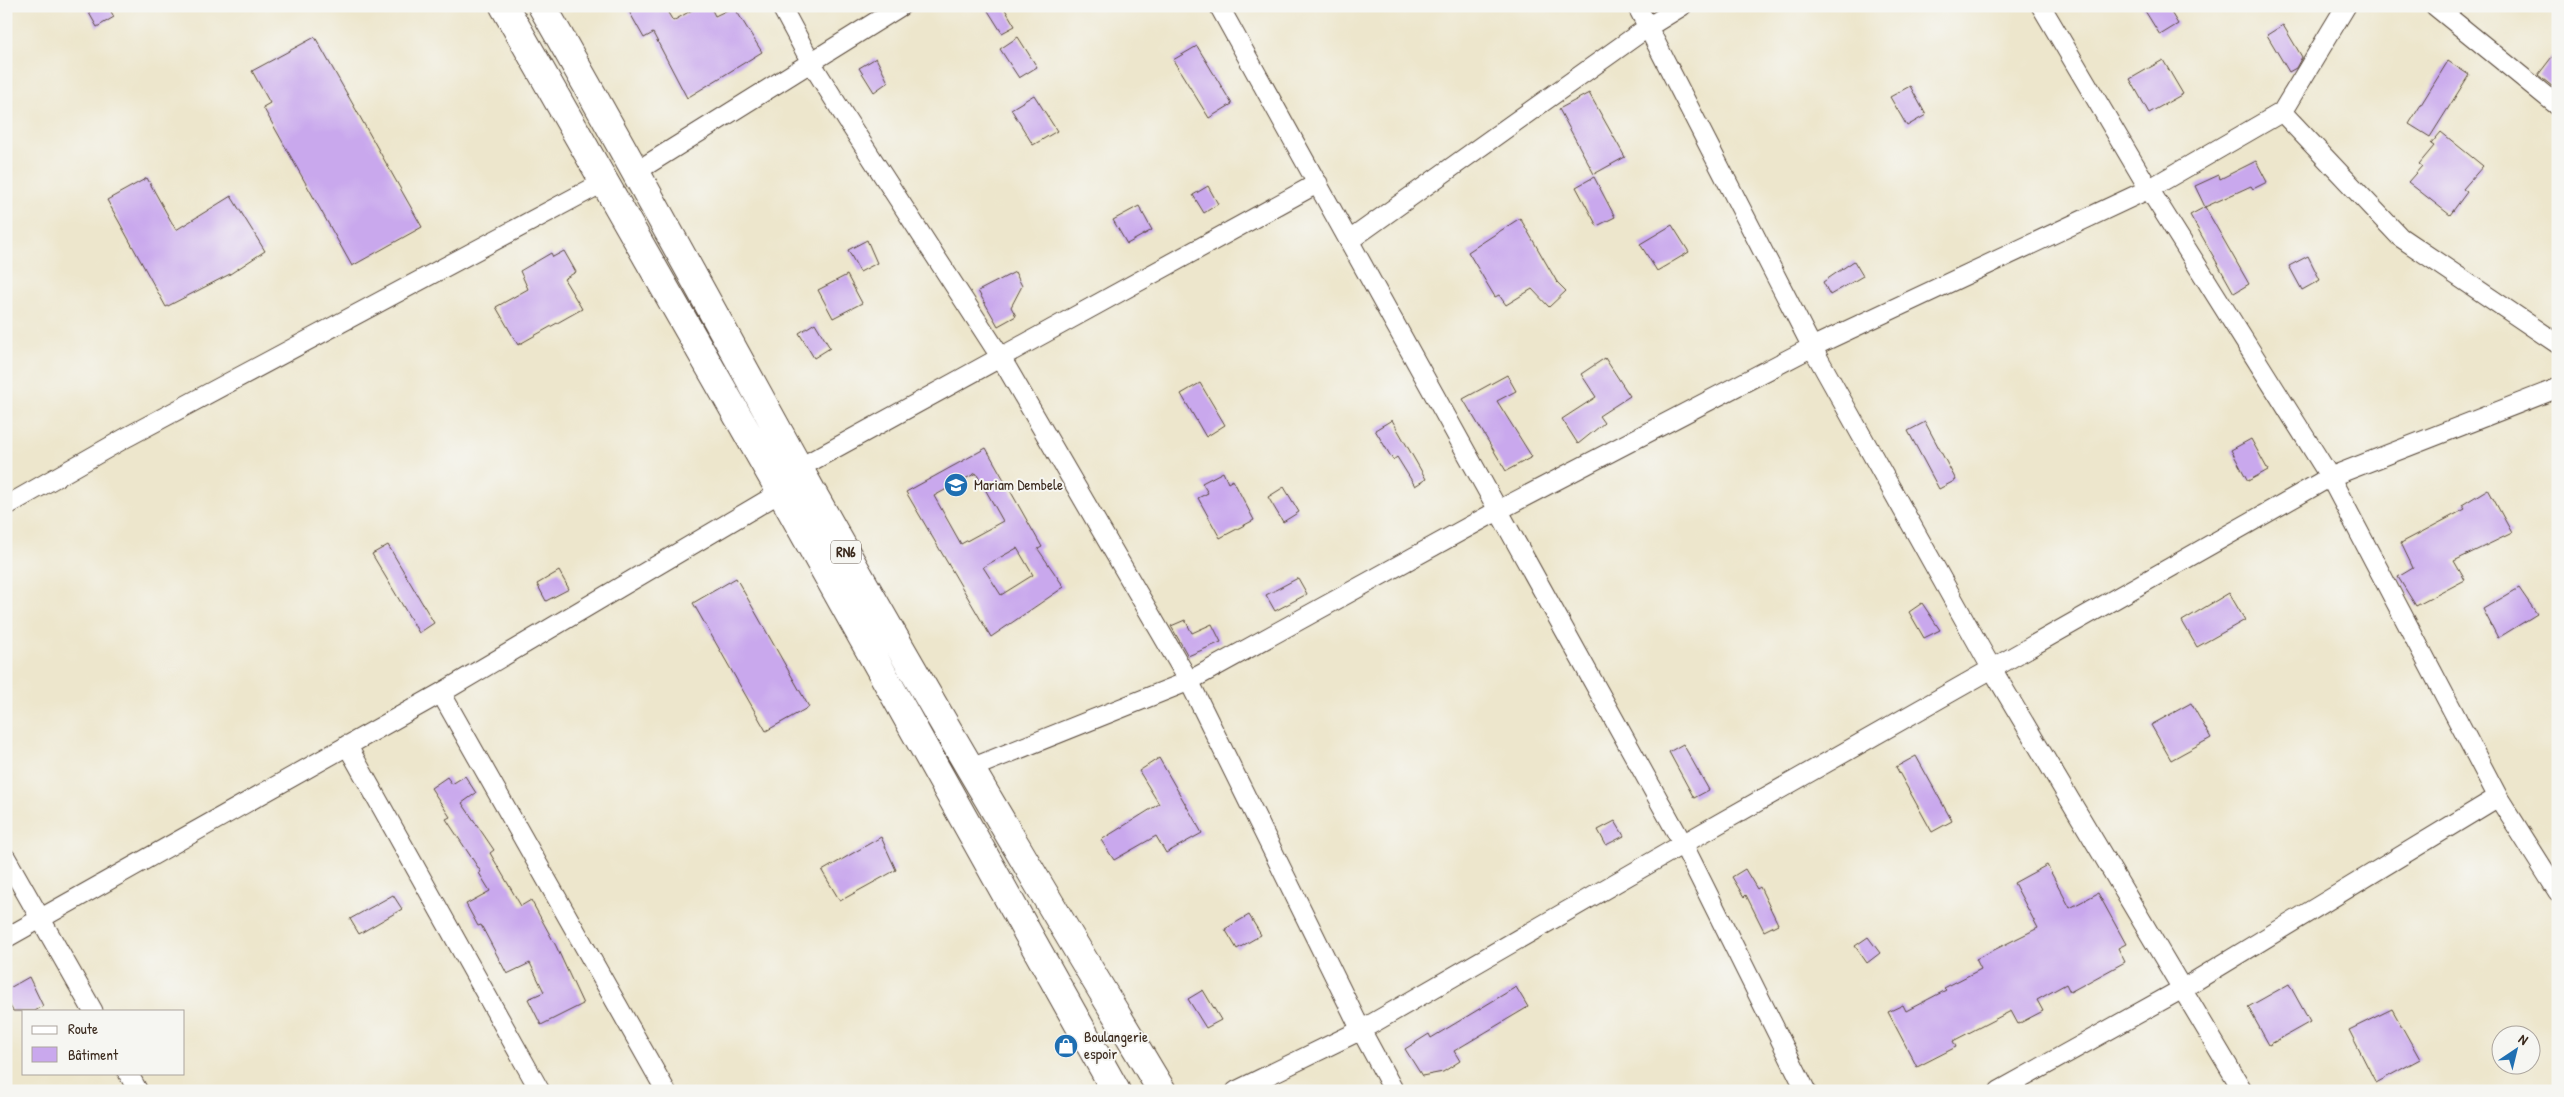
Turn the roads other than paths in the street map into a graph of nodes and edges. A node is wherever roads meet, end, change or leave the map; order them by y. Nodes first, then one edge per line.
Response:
1 (504, 6) edge
2 (542, 6) edge
3 (782, 6) edge
4 (901, 6) edge
5 (1219, 6) edge
6 (1637, 6) edge
7 (1682, 6) edge
8 (2041, 6) edge
9 (2346, 6) edge
10 (2435, 6) edge
11 (1648, 28) junction
12 (812, 64) junction
13 (2558, 106) edge
14 (2282, 112) junction
15 (637, 171) junction
16 (604, 182) junction
17 (1318, 182) junction
18 (2149, 189) junction
19 (1350, 240) junction
20 (2558, 344) edge
21 (1812, 347) junction
22 (1000, 356) junction
23 (2558, 388) edge
24 (799, 468) junction
25 (2330, 477) junction
26 (781, 492) junction
27 (6, 506) edge
28 (1499, 510) junction
29 (1992, 669) junction
30 (1189, 681) junction
31 (441, 693) junction
32 (347, 745) junction
33 (969, 769) junction
34 (2498, 797) junction
35 (1683, 844) junction
36 (6, 858) edge
37 (2558, 892) edge
38 (41, 920) junction
39 (6, 938) edge
40 (2182, 989) junction
41 (92, 1010) edge
42 (1361, 1030) junction
43 (129, 1074) edge
44 (138, 1091) edge
45 (540, 1091) edge
46 (666, 1091) edge
47 (1116, 1091) edge
48 (1162, 1091) edge
49 (1236, 1091) edge
50 (1394, 1091) edge
51 (1806, 1091) edge
52 (1999, 1091) edge
53 (2243, 1091) edge

1 - 16 highway, RN6
2 - 15 highway, RN6
3 - 12 street
4 - 12 street
5 - 17 street
6 - 11 street
7 - 11 street
8 - 18 street
9 - 14 street
10 - 13 street
11 - 19 street
11 - 21 street
12 - 15 street
12 - 22 street
14 - 18 street
14 - 20 street
15 - 24 highway, RN6
16 - 26 highway, RN6
16 - 27 street
17 - 19 street
17 - 22 street
18 - 21 street
18 - 25 street
19 - 28 street
21 - 28 street
21 - 29 street
22 - 24 street
22 - 30 street
23 - 25 street
24 - 26 street
24 - 33 highway, RN6
25 - 29 street
25 - 34 street
26 - 31 street
26 - 47 highway, RN6
28 - 30 street
28 - 35 street
29 - 35 street
29 - 40 street
30 - 33 street
30 - 42 street
31 - 32 street
31 - 46 street
32 - 38 street
32 - 45 street
33 - 48 highway, RN6
34 - 37 street
34 - 40 street
35 - 42 street
35 - 51 street
36 - 38 street
38 - 39 street
38 - 41 street
40 - 52 street
40 - 53 street
42 - 49 street
42 - 50 street
43 - 44 street

